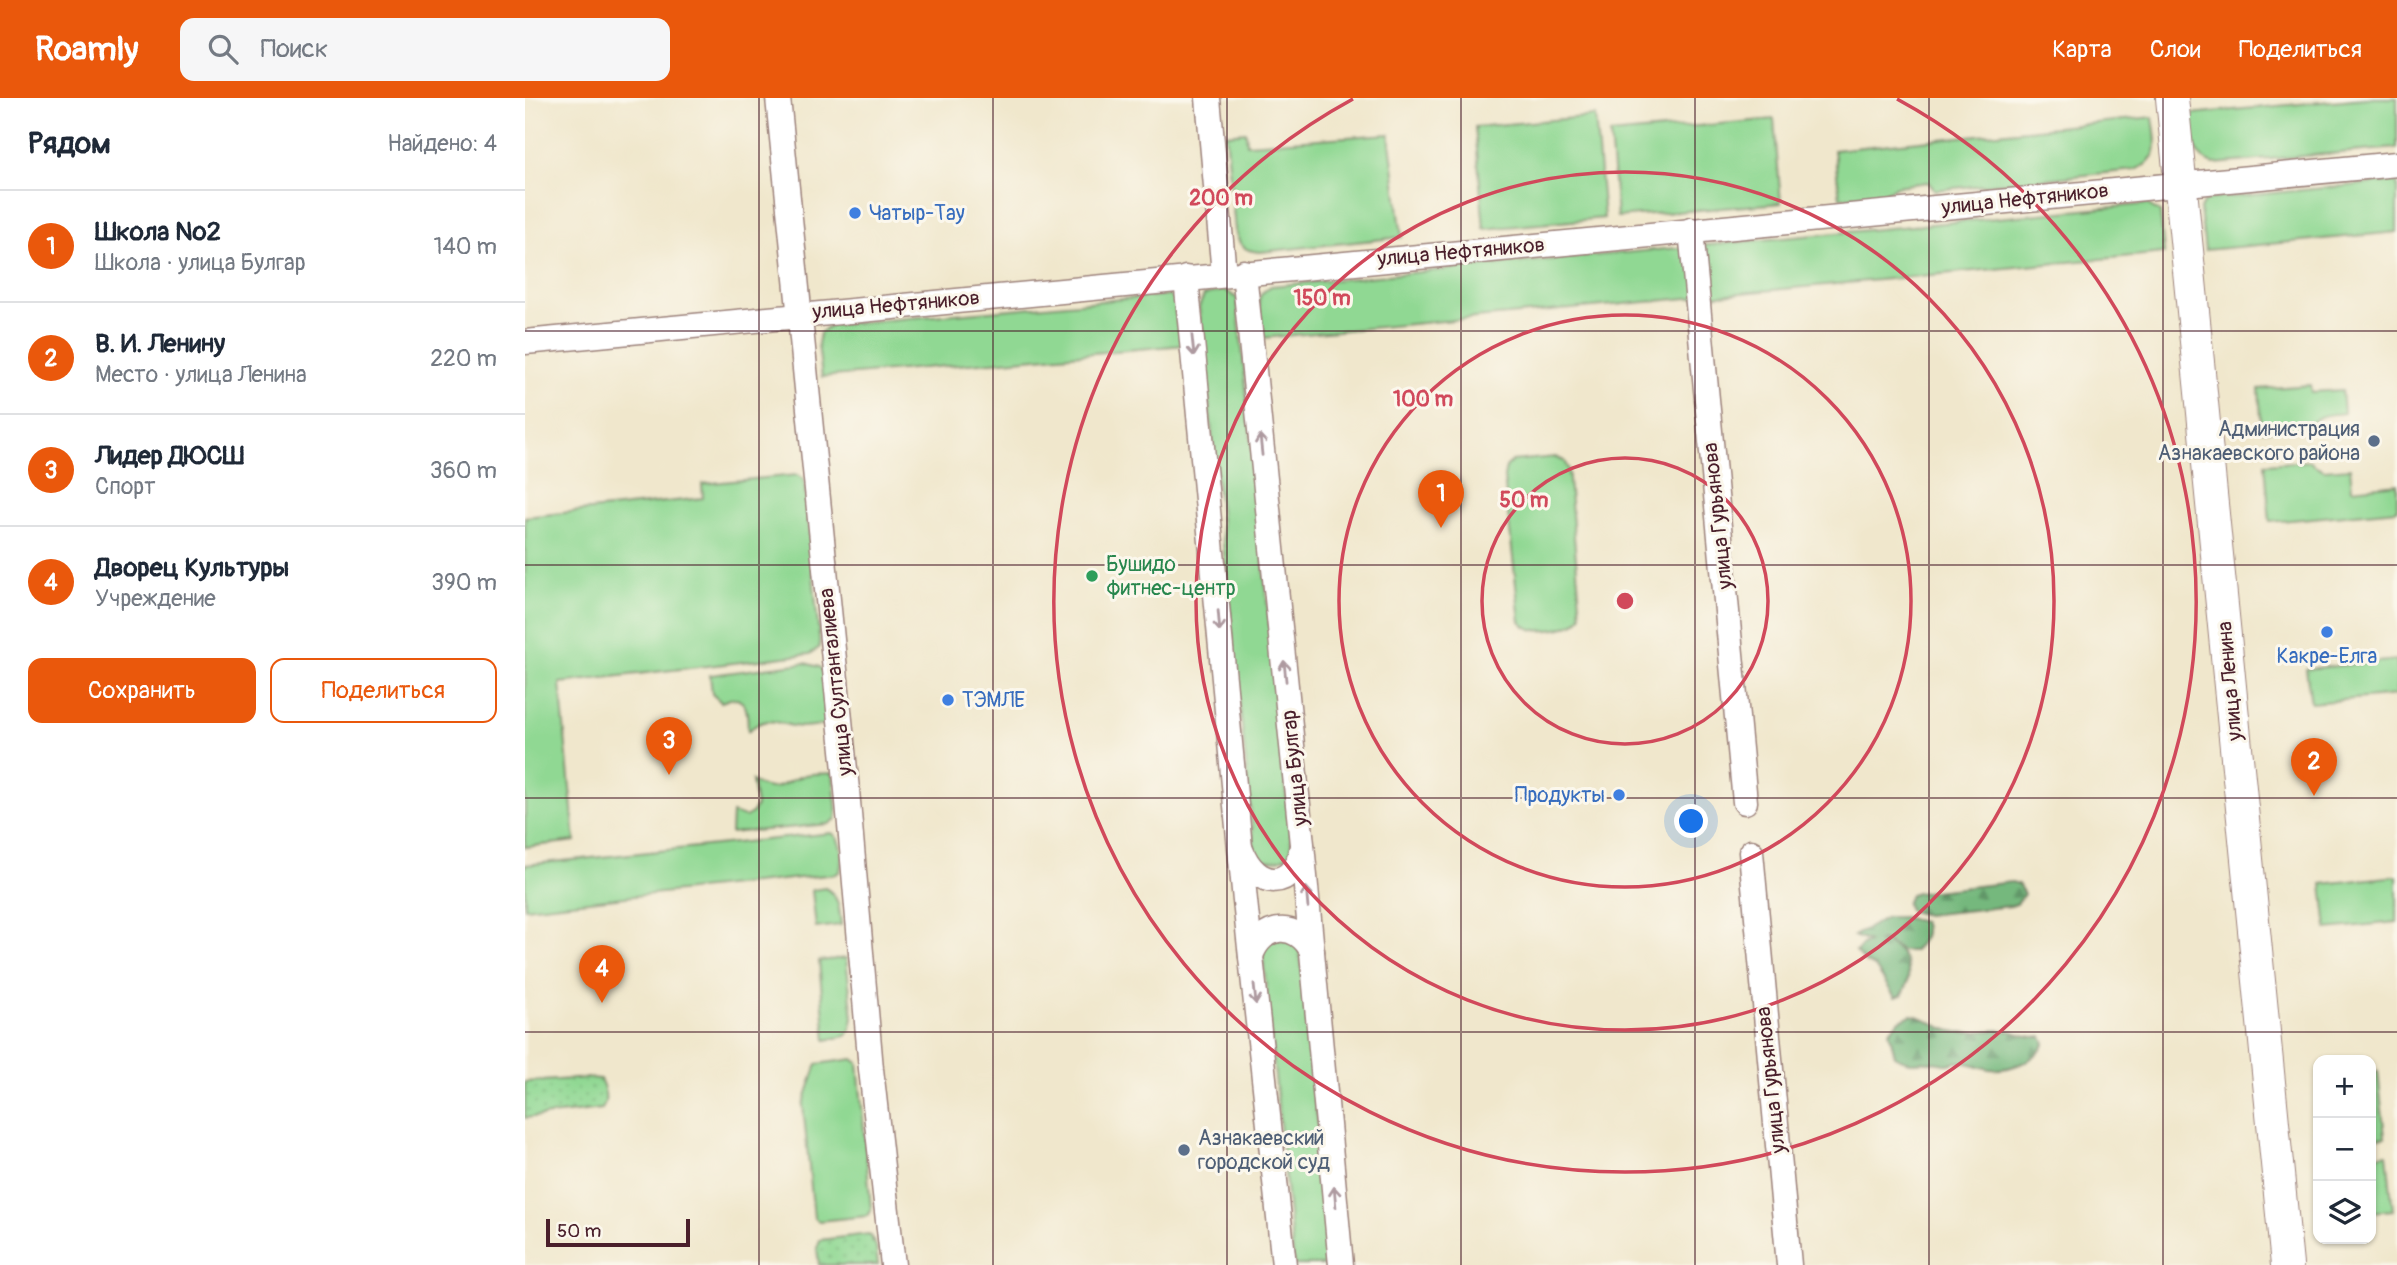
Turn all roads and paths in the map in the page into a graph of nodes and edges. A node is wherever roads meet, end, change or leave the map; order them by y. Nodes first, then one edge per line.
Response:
1 (778, 98) edge
2 (1208, 98) edge
3 (2172, 98) edge
4 (2397, 164) edge
5 (2180, 184) junction
6 (1691, 230) junction
7 (1234, 273) junction
8 (1186, 278) junction
9 (801, 314) junction
10 (525, 342) edge
11 (1745, 802) dead end
12 (1302, 844) junction
13 (1241, 849) junction
14 (1751, 852) dead end
15 (1312, 951) junction
16 (1251, 956) junction
17 (893, 1265) edge
18 (1284, 1265) edge
19 (1341, 1265) edge
20 (1789, 1265) edge
21 (2287, 1265) edge

1 - 9 street, улица Султангалиева
2 - 7 street, улица Булгар
3 - 5 main road, улица Ленина
4 - 5 street, улица Нефтяников
5 - 6 street, улица Нефтяников
5 - 21 main road, улица Ленина
6 - 7 street, улица Нефтяников
6 - 11 street, улица Гурьянова
7 - 8 street, улица Нефтяников
12 -> 7 street, улица Булгар
8 - 9 street, улица Нефтяников
8 -> 13 street
9 - 10 street, улица Нефтяников
9 - 17 street, улица Султангалиева
12 - 13 street
15 -> 12 street, улица Булгар
13 - 16 street
14 - 20 street, улица Гурьянова
15 - 16 street
19 -> 15 street, улица Булгар
16 -> 18 street

